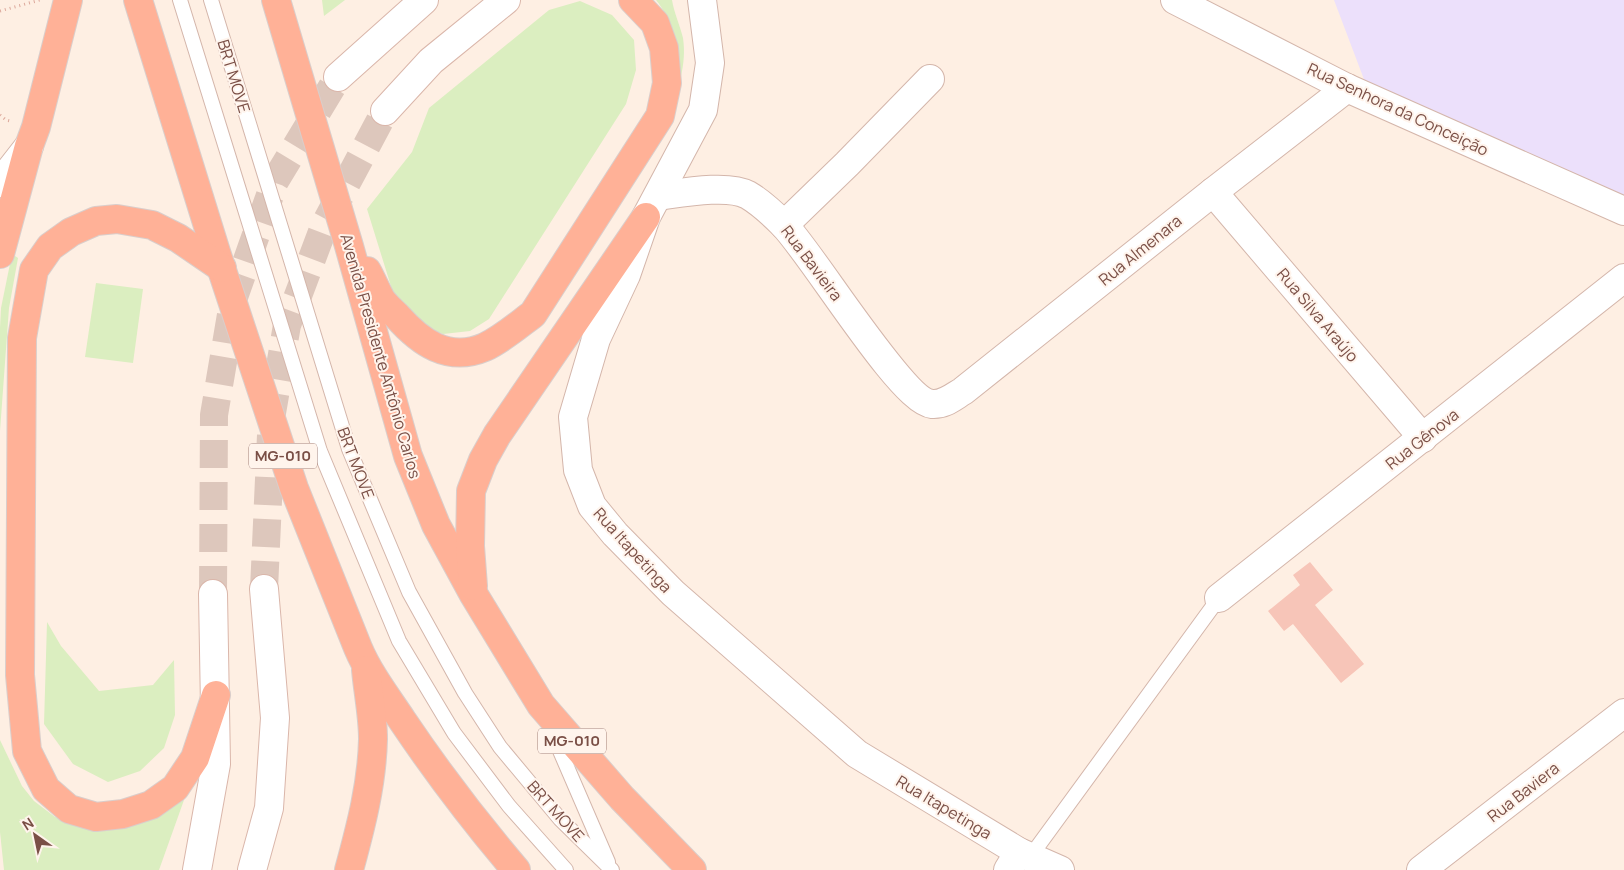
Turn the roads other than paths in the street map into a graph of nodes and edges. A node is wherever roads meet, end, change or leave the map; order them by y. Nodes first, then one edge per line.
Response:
1 (68, 0) edge
2 (138, 0) edge
3 (180, 0) edge
4 (211, 0) edge
5 (276, 0) edge
6 (424, 0) edge
7 (506, 0) edge
8 (633, 0) edge
9 (702, 0) edge
10 (1175, 0) edge
11 (338, 77) tunnel mouth
12 (930, 79) dead end
13 (1348, 88) junction
14 (386, 111) tunnel mouth
15 (29, 146) junction
16 (0, 183) edge
17 (1213, 192) junction
18 (652, 207) junction
19 (1624, 211) edge
20 (784, 224) junction
21 (349, 246) junction
22 (0, 254) edge
23 (222, 268) junction
24 (1624, 278) edge
25 (930, 404) joint
26 (1423, 438) junction
27 (264, 589) tunnel mouth
28 (212, 594) tunnel mouth
29 (474, 595) junction
30 (1219, 598) joint
31 (366, 666) junction
32 (216, 695) junction
33 (541, 705) junction
34 (1624, 713) edge
35 (1019, 860) edge
36 (197, 870) edge
37 (252, 870) edge
38 (349, 870) edge
39 (516, 870) edge
40 (566, 870) edge
41 (611, 870) edge
42 (692, 870) edge
43 (1060, 870) edge
44 (1421, 870) edge

1 - 15 highway
2 - 23 highway, MG-010
3 - 40 lane, BRT MOVE
4 - 41 lane, BRT MOVE
5 - 21 highway, Avenida Presidente Antônio Carlos / MG-010
6 - 11 street
7 - 14 street
8 - 21 highway
9 - 18 street, Rua Itapetinga
10 - 13 street, Rua Senhora da Conceição
12 - 20 street
13 - 17 street, Rua Almenara
13 - 19 street, Rua Senhora da Conceição
15 - 16 street
15 - 22 highway
17 - 25 street, Rua Almenara
17 - 26 street, Rua Silva Araújo
18 - 20 street, Rua Bavieira
18 - 29 highway
18 - 35 street, Rua Itapetinga
20 - 25 street, Rua Bavieira
21 - 29 highway, Avenida Presidente Antônio Carlos / MG-010
23 - 31 highway, MG-010
23 - 32 highway
24 - 26 street, Rua Gênova
26 - 30 street, Rua Gênova
27 - 37 street
28 - 32 street
29 - 33 highway, Avenida Presidente Antônio Carlos / MG-010
30 - 35 lane
31 - 38 highway
31 - 39 highway, MG-010
32 - 36 street
33 - 41 lane, BRT MOVE
33 - 42 highway, Avenida Presidente Antônio Carlos / MG-010
34 - 44 street, Rua Baviera
35 - 43 street, Rua Itapetinga

